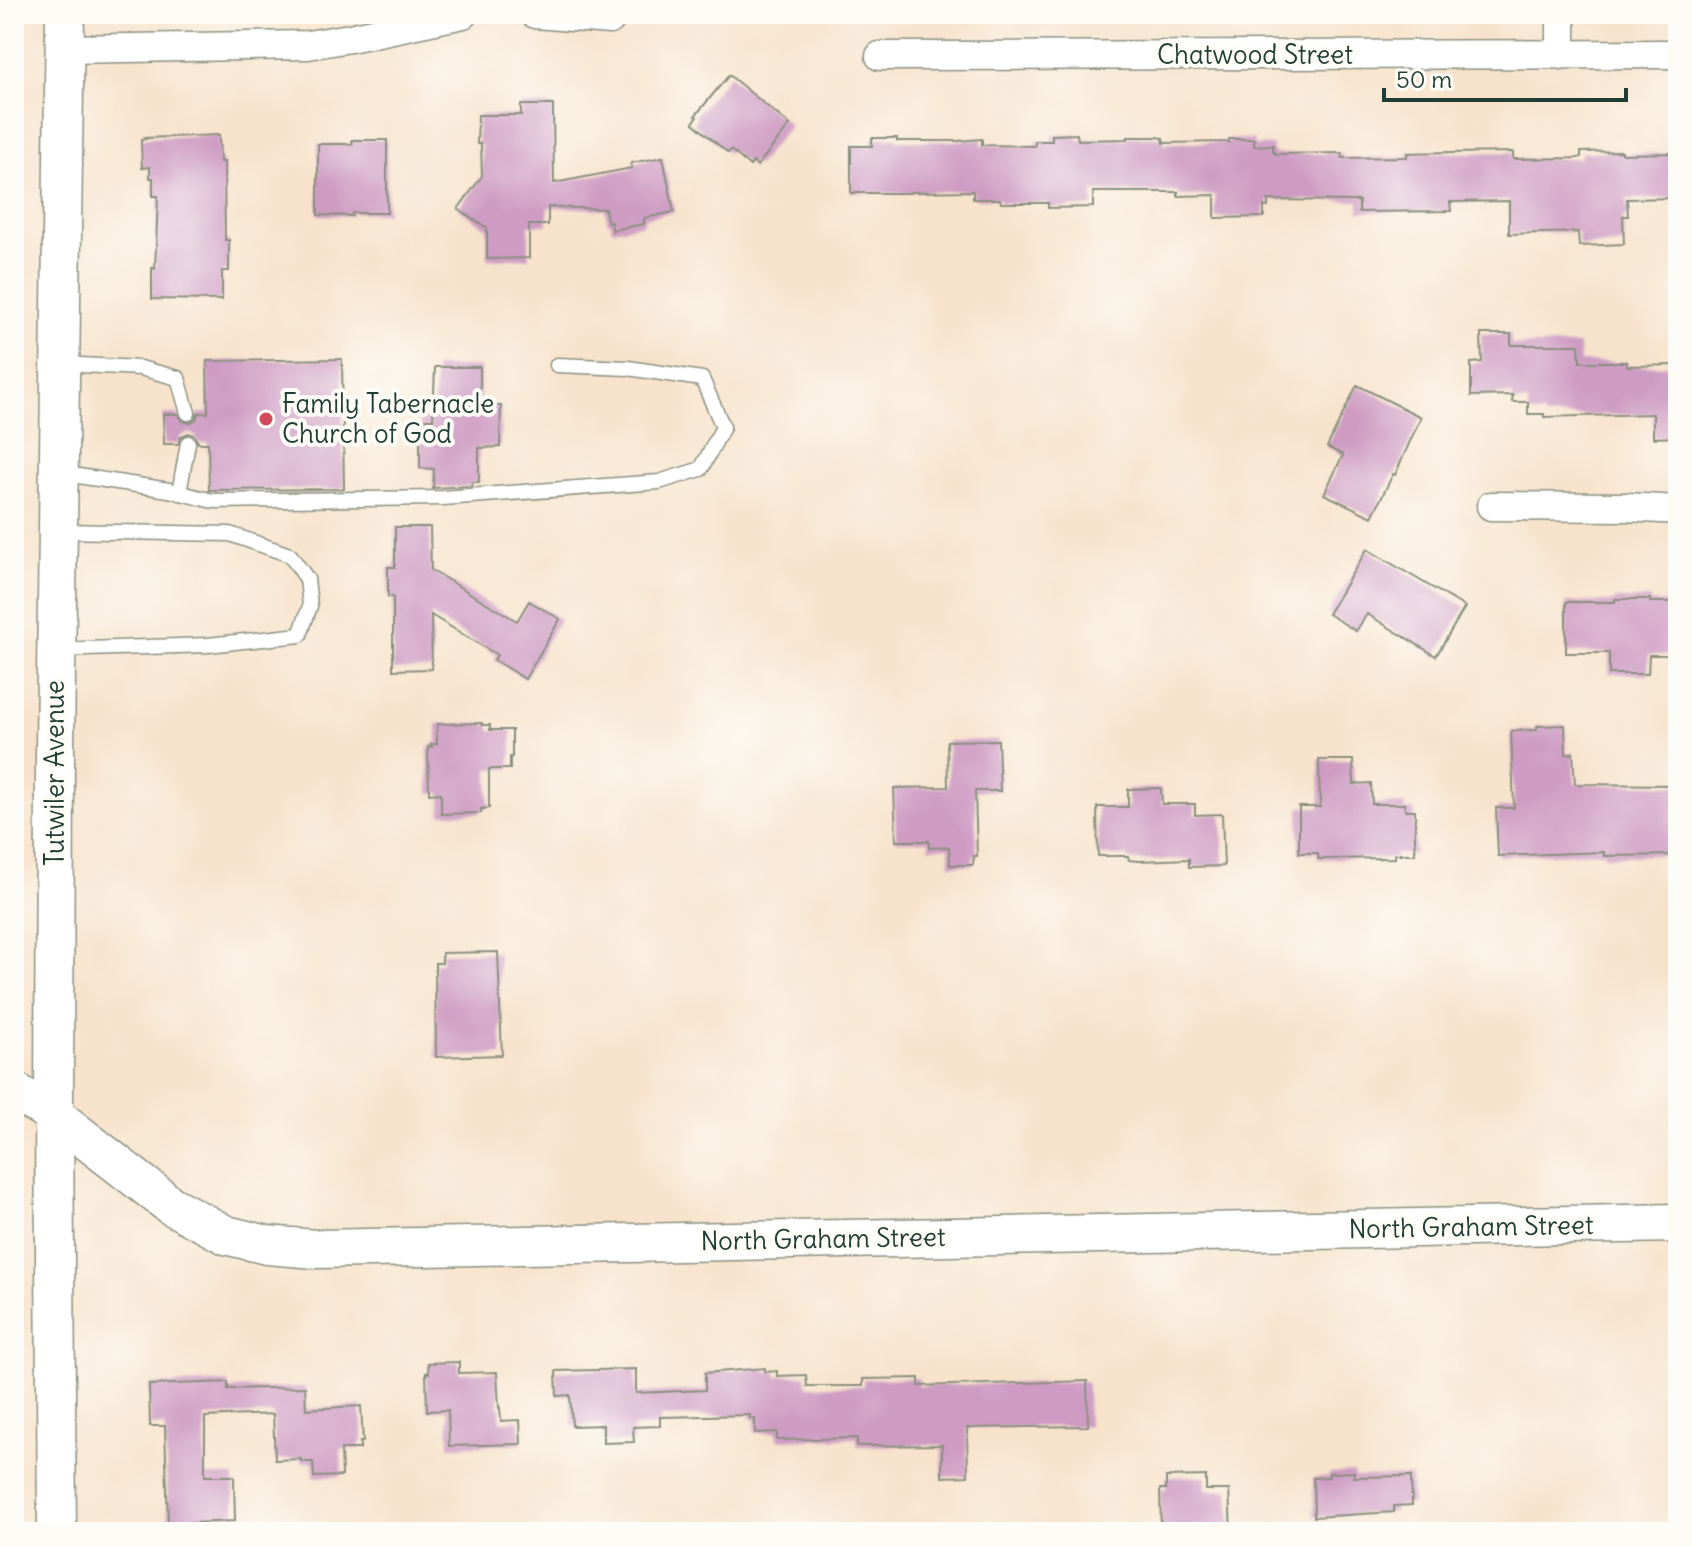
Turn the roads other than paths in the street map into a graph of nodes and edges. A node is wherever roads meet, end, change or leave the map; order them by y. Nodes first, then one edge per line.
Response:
1 (463, 14) edge
2 (535, 14) edge
3 (1561, 14) edge
4 (610, 20) dead end
5 (65, 31) edge
6 (1678, 54) edge
7 (1561, 55) junction
8 (880, 56) dead end
9 (61, 364) junction
10 (557, 365) dead end
11 (188, 413) dead end
12 (188, 443) dead end
13 (59, 473) junction
14 (179, 493) junction
15 (1491, 506) dead end
16 (1678, 510) edge
17 (58, 531) junction
18 (56, 650) junction
19 (14, 1091) edge
20 (54, 1115) junction
21 (1678, 1223) edge
22 (57, 1532) edge

1 - 5 street
2 - 4 street
3 - 7 street
5 - 9 main road, Tutwiler Avenue
6 - 7 street, Chatwood Street
7 - 8 street, Chatwood Street
9 - 11 lane
9 - 13 main road, Tutwiler Avenue
10 - 14 lane
12 - 14 lane
13 - 14 lane
13 - 17 main road, Tutwiler Avenue
15 - 16 street
17 - 18 main road, Tutwiler Avenue
17 - 18 lane
18 - 20 main road, Tutwiler Avenue
19 - 20 main road, North Graham Street
20 - 21 main road, North Graham Street
20 - 22 main road, Tutwiler Avenue

